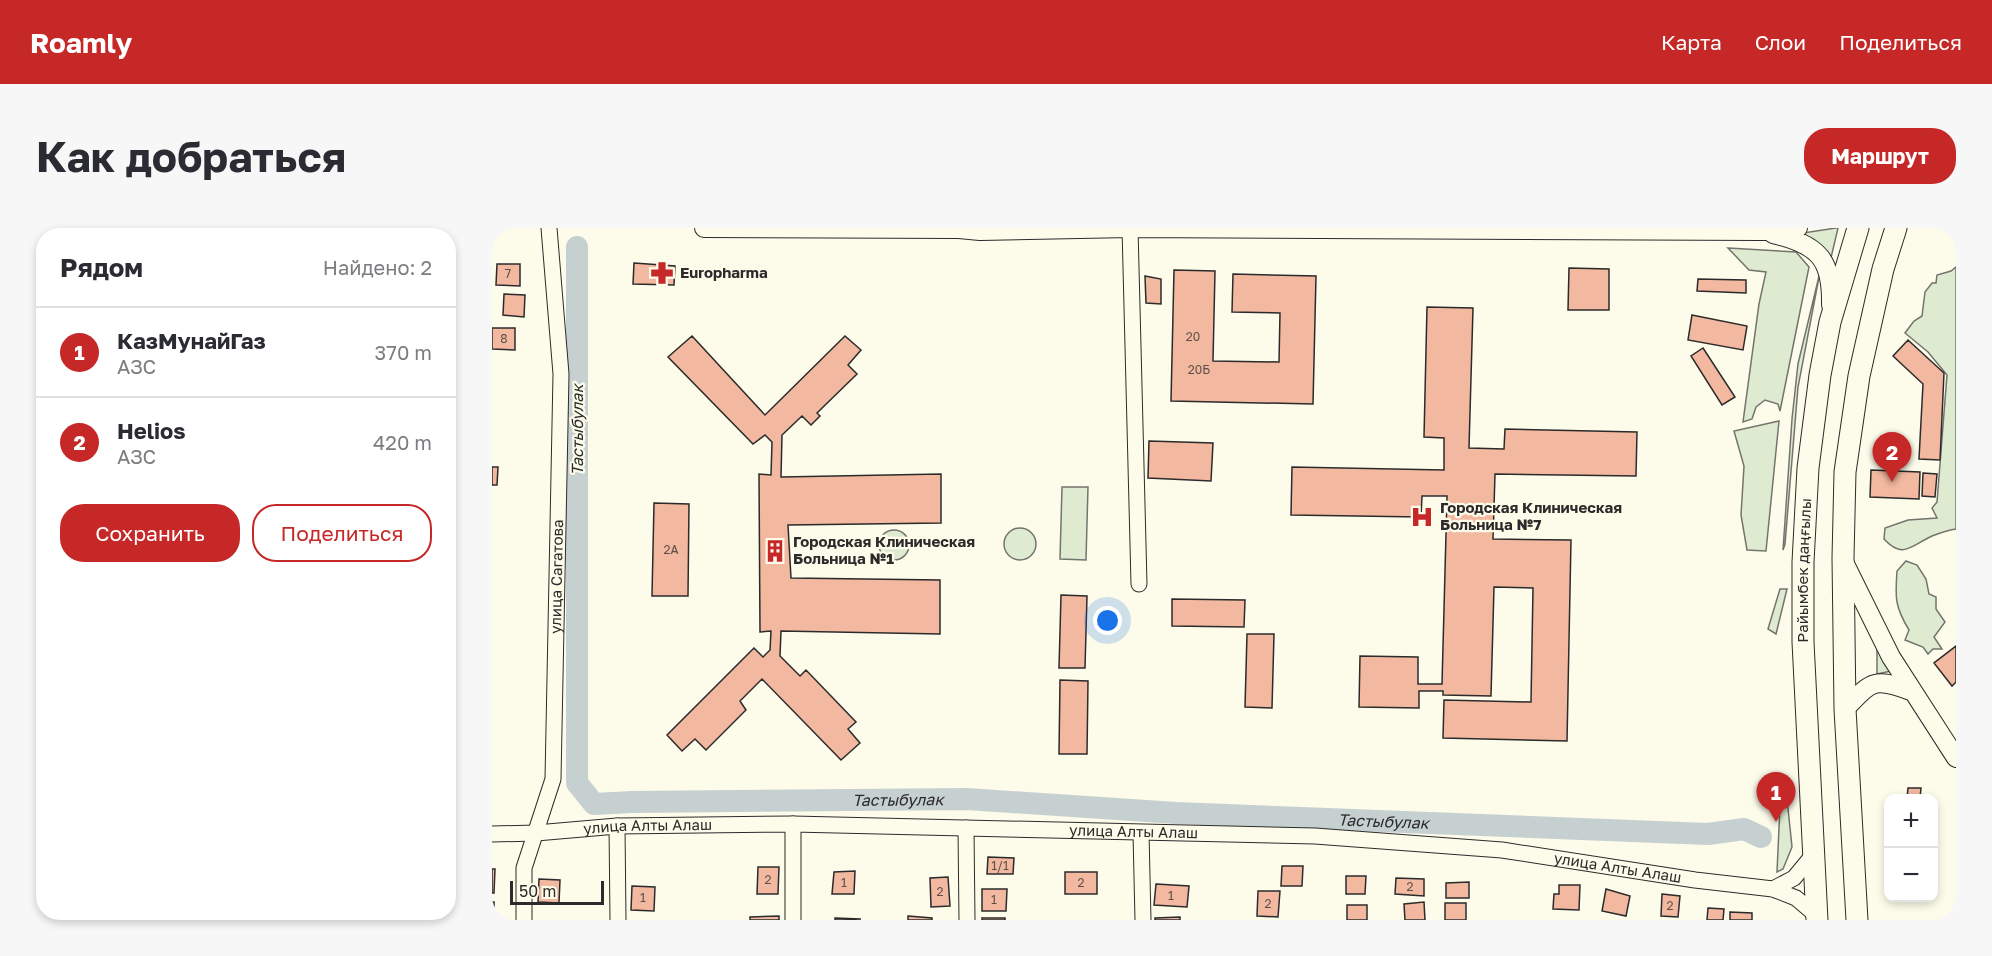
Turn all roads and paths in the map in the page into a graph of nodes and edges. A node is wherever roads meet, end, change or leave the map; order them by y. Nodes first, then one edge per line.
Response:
1 (549, 228) edge
2 (704, 228) edge
3 (1130, 228) edge
4 (1798, 228) edge
5 (1858, 228) edge
6 (1896, 228) edge
7 (1760, 231) junction
8 (1830, 322) junction
9 (1843, 558) junction
10 (1139, 584) dead end
11 (1911, 690) junction
12 (1845, 709) junction
13 (1956, 758) edge
14 (793, 824) junction
15 (617, 826) junction
16 (966, 828) junction
17 (536, 833) junction
18 (1141, 833) junction
19 (492, 834) edge
20 (1813, 855) junction
21 (1773, 889) junction
22 (1816, 918) edge
23 (1858, 919) edge
24 (524, 920) edge
25 (618, 920) edge
26 (793, 920) edge
27 (967, 920) edge
28 (1143, 920) edge

1 - 17 street, улица Сагатова
2 - 3 main road
3 - 7 main road
3 - 10 street
4 - 7 main road
5 - 8 highway, Райымбек даңғылы
6 - 9 highway
7 - 8 main road
8 - 20 highway, Райымбек даңғылы
9 - 11 main road
9 - 12 highway
11 - 12 main road
11 - 13 main road
12 - 23 highway
14 - 15 street, улица Алты Алаш
14 - 16 street, улица Алты Алаш
14 - 26 street
15 - 17 street, улица Алты Алаш
15 - 25 street
16 - 18 street, улица Алты Алаш
16 - 27 street
17 - 19 street, улица Алты Алаш
17 - 24 street, улица Сагатова
18 - 21 street, улица Алты Алаш
18 - 28 street
20 - 21 street
20 - 22 highway, Райымбек даңғылы
21 - 22 street, улица Алты Алаш

